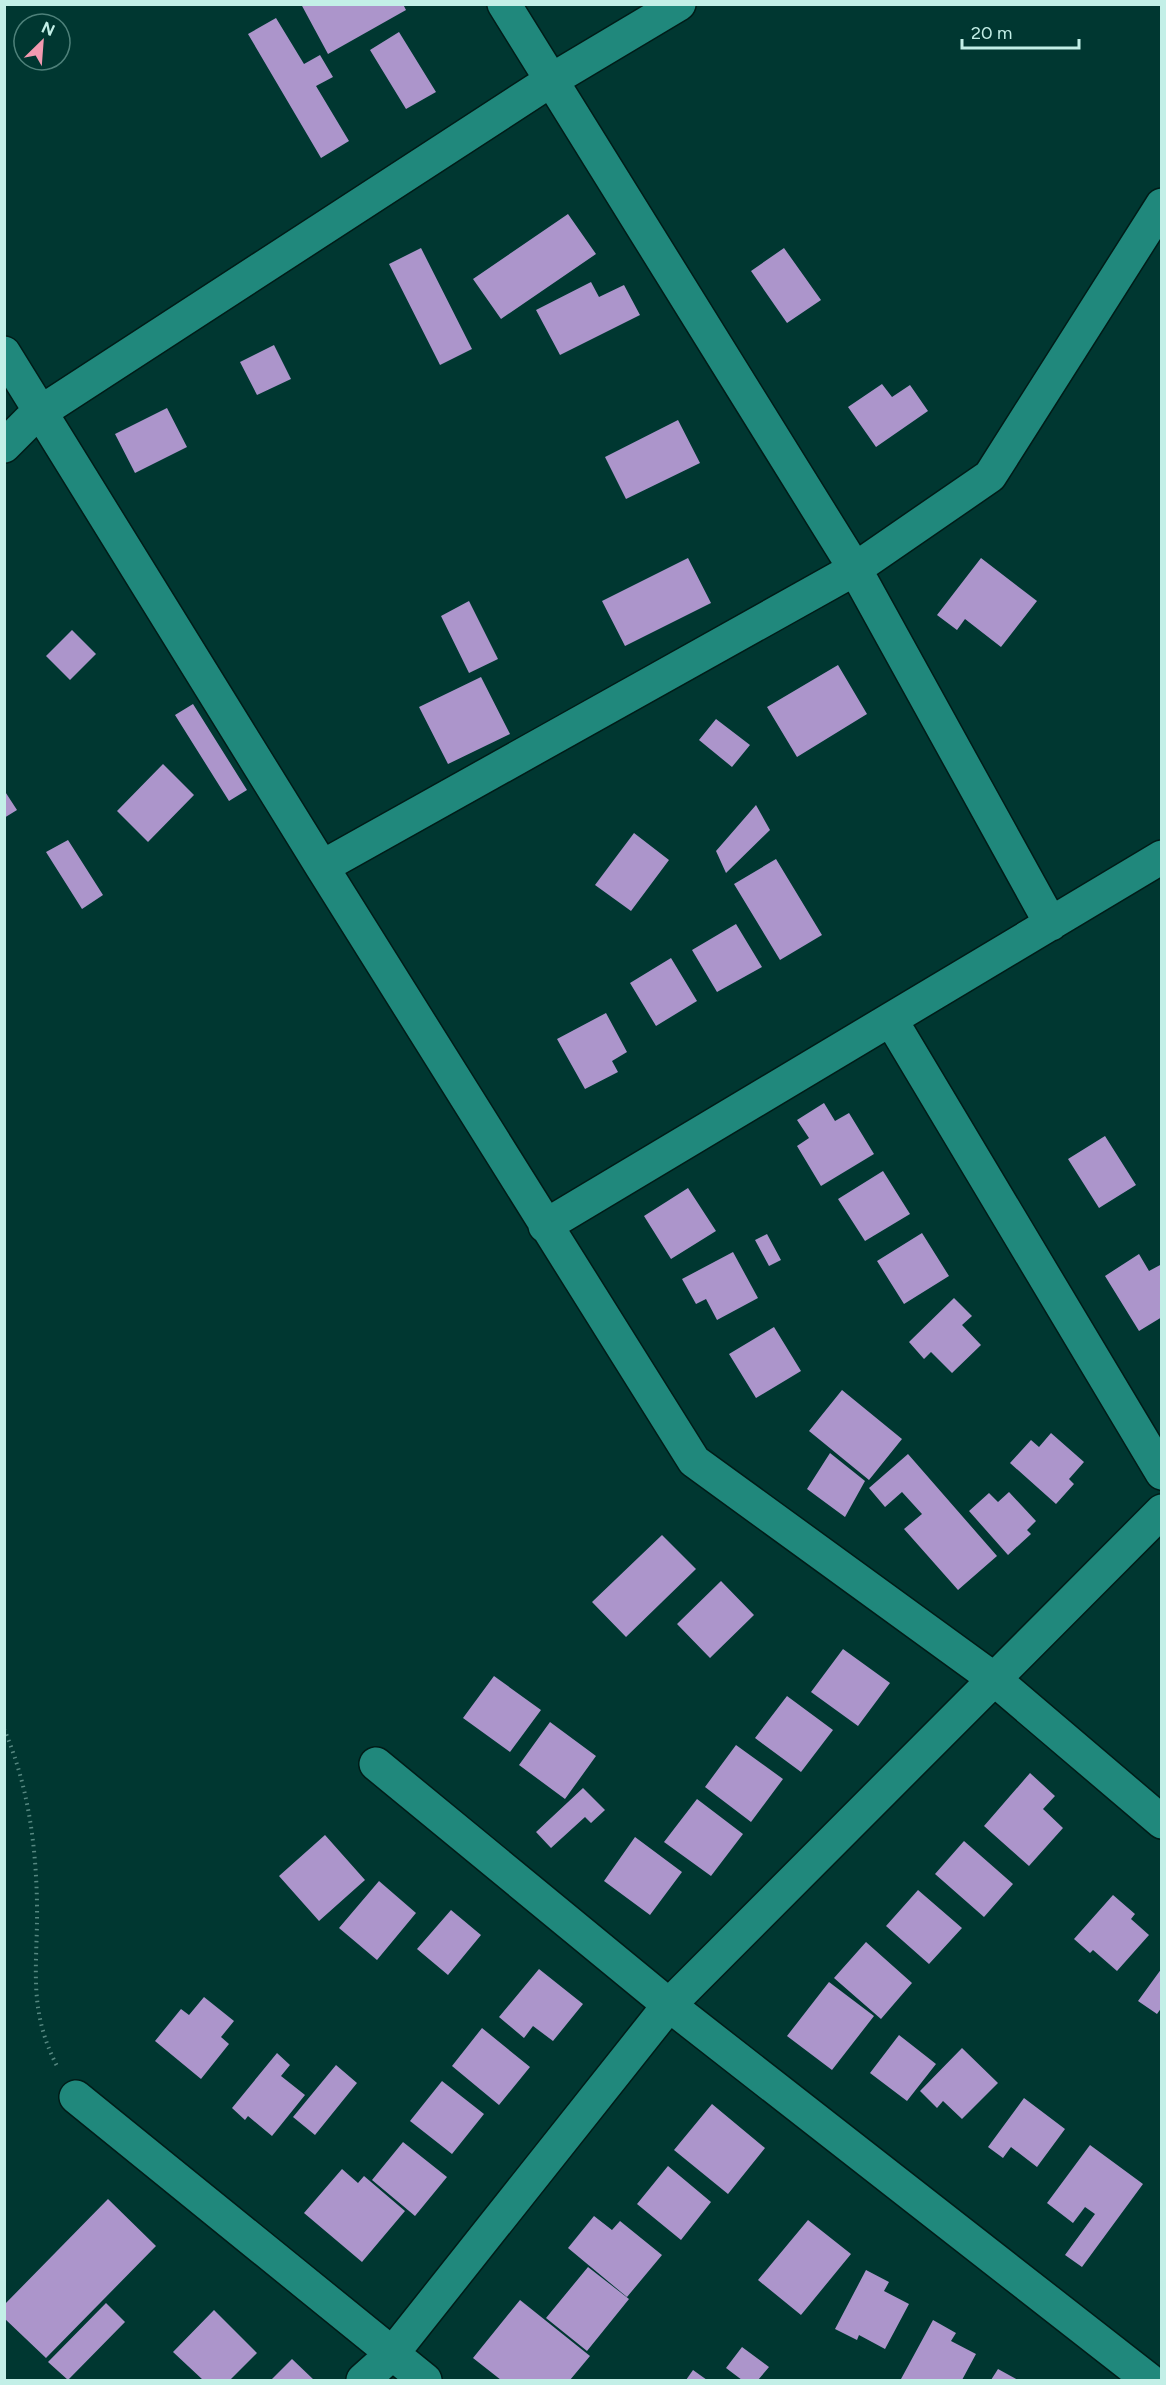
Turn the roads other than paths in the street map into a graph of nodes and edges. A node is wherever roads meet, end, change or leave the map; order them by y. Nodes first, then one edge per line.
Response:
1 (504, 4) edge
2 (679, 4) edge
3 (550, 81) junction
4 (1161, 205) edge
5 (4, 353) edge
6 (41, 412) junction
7 (4, 446) edge
8 (855, 569) junction
9 (1161, 857) edge
10 (322, 867) junction
11 (1050, 924) junction
12 (891, 1020) junction
13 (545, 1226) junction
14 (1161, 1473) edge
15 (1161, 1511) edge
16 (994, 1679) junction
17 (376, 1764) dead end
18 (1161, 1822) edge
19 (669, 2005) junction
20 (76, 2097) road end
21 (392, 2354) junction
22 (363, 2380) edge
23 (425, 2380) edge
24 (1149, 2380) edge

1 - 3 street
2 - 3 street
3 - 6 street
3 - 8 street
4 - 8 street
5 - 6 street
6 - 7 street
6 - 10 street
8 - 10 street
8 - 11 street
9 - 11 street
10 - 13 street
11 - 12 street
12 - 13 street
12 - 14 street
13 - 16 street
15 - 16 street
16 - 18 street
16 - 19 street
17 - 19 street
19 - 21 street
19 - 24 street
20 - 21 street
21 - 22 street
21 - 23 street

